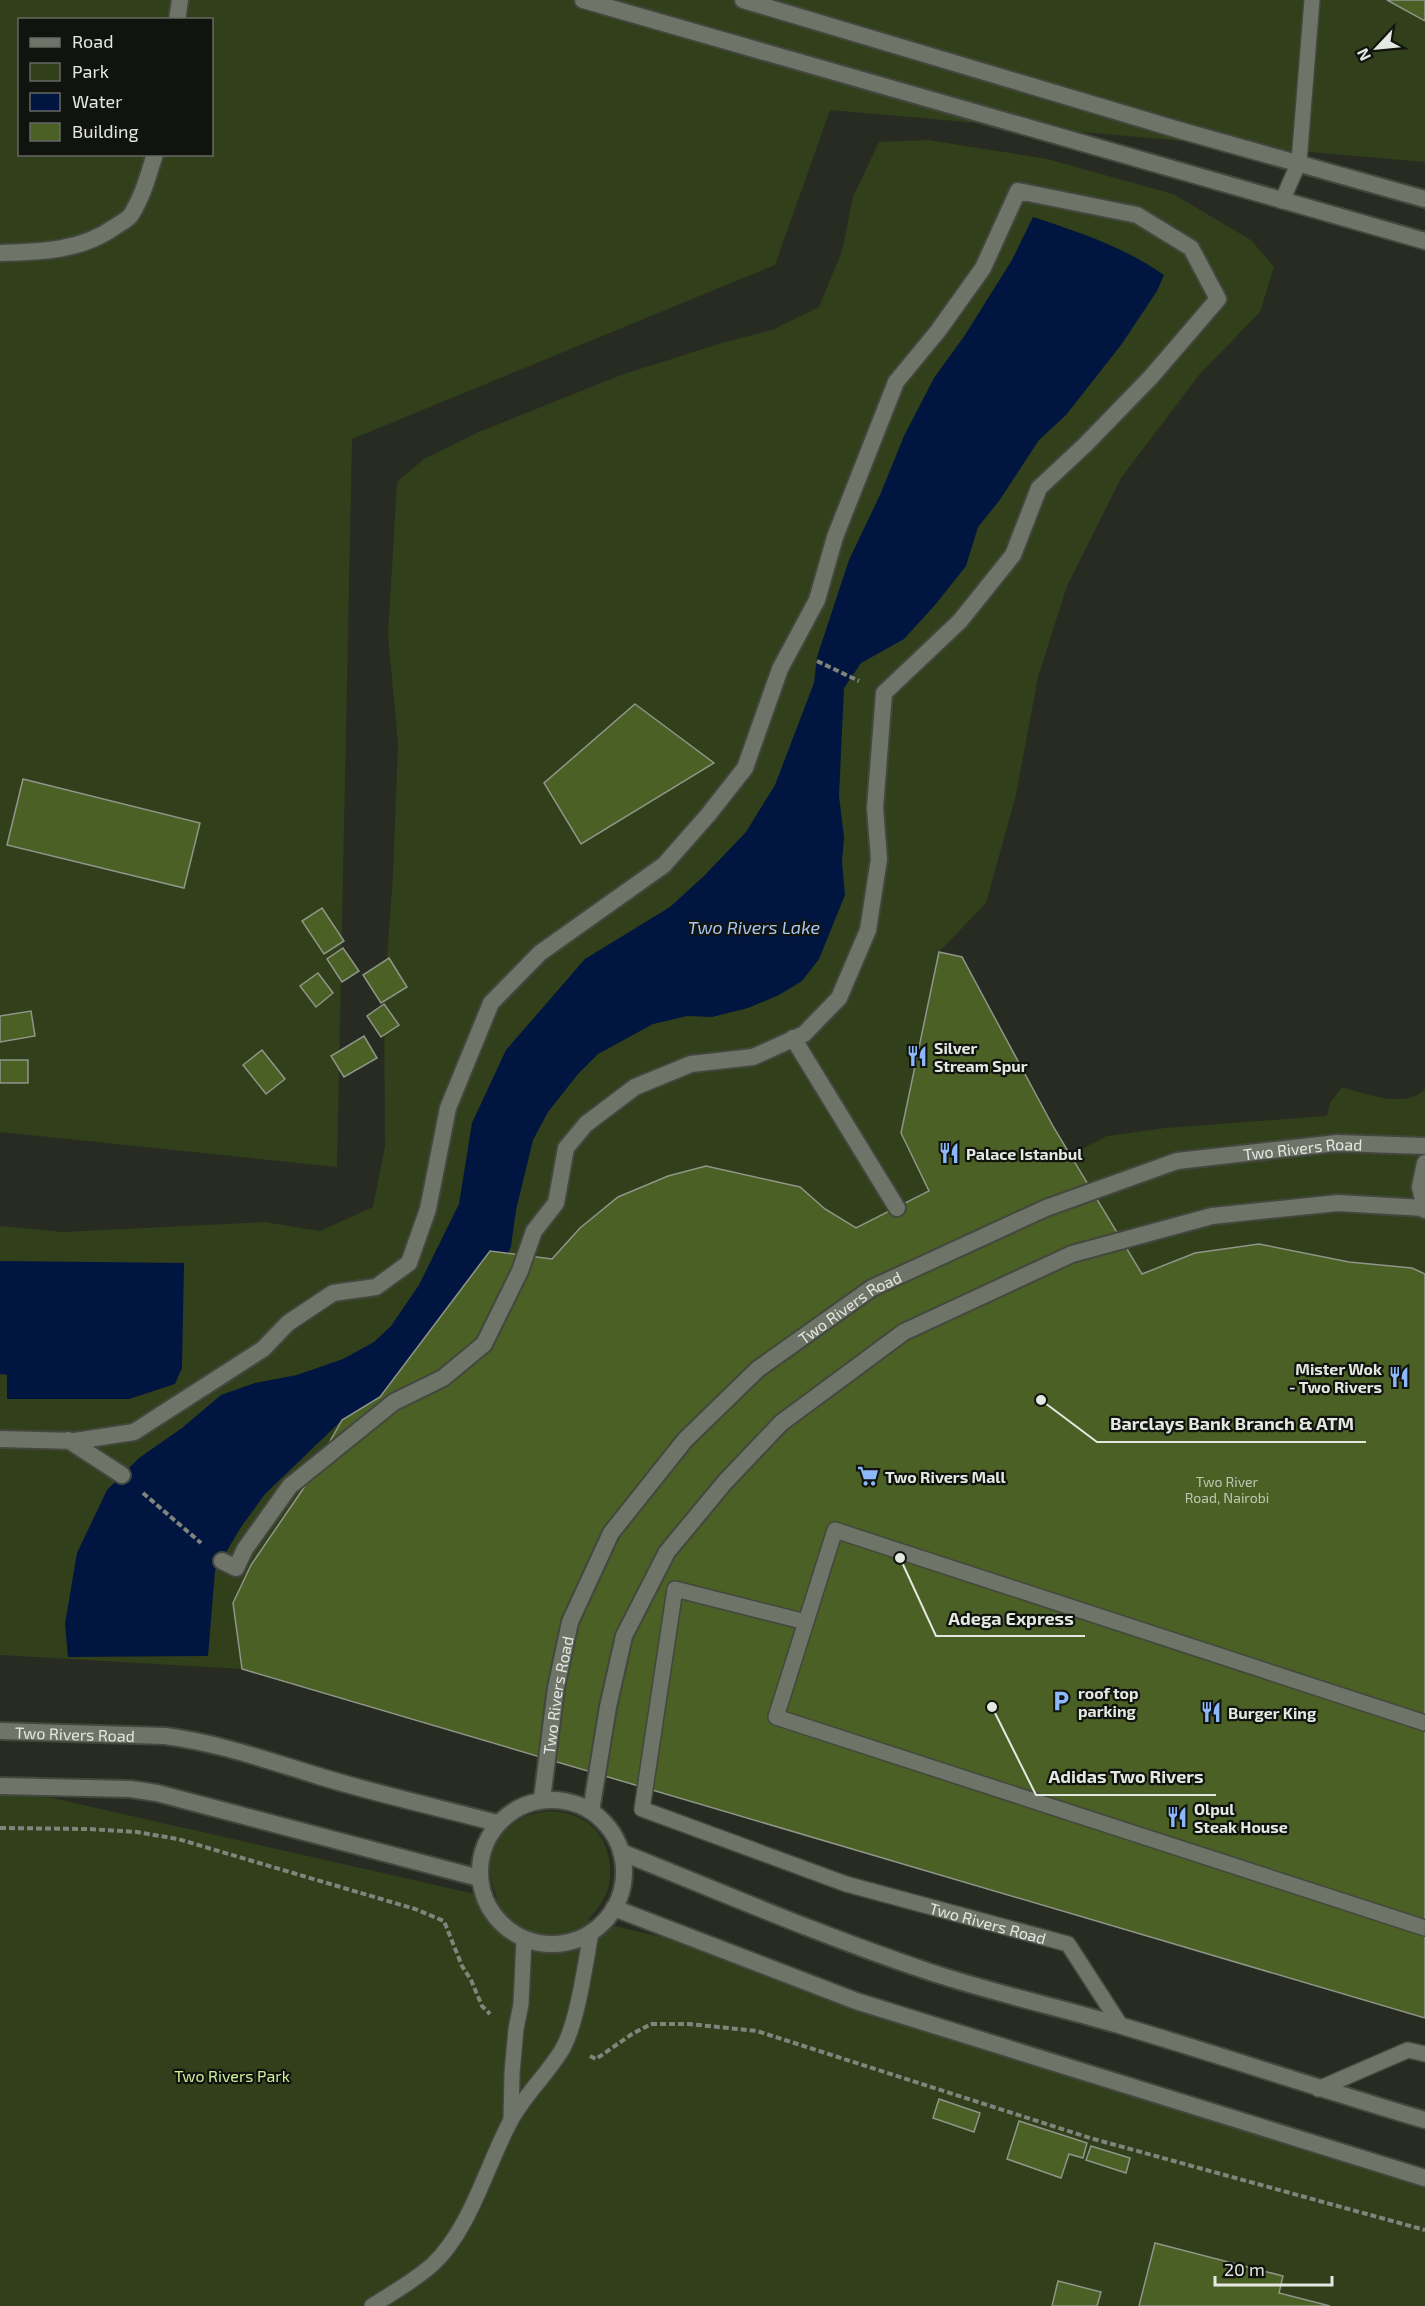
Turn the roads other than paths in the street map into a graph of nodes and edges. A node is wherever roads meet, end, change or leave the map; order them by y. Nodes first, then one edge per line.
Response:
1 (180, 0) edge
2 (583, 0) edge
3 (743, 0) edge
4 (1312, 0) edge
5 (603, 3) edge
6 (177, 18) edge
7 (154, 156) edge
8 (1299, 162) junction
9 (1425, 200) edge
10 (1282, 201) junction
11 (1425, 241) edge
12 (0, 253) edge
13 (793, 1038) junction
14 (1425, 1146) edge
15 (1425, 1163) edge
16 (897, 1208) dead end
17 (1425, 1209) edge
18 (0, 1439) edge
19 (68, 1440) junction
20 (122, 1475) road end
21 (222, 1561) road end
22 (806, 1622) junction
23 (1425, 1723) edge
24 (0, 1731) edge
25 (0, 1786) edge
26 (542, 1799) junction
27 (591, 1811) junction
28 (497, 1823) junction
29 (621, 1852) junction
30 (479, 1878) junction
31 (614, 1908) junction
32 (1425, 1928) edge
33 (591, 1933) junction
34 (524, 1939) junction
35 (1121, 2026) junction
36 (1425, 2054) edge
37 (1318, 2089) junction
38 (511, 2120) junction
39 (1425, 2120) edge
40 (1425, 2178) edge
41 (372, 2306) edge

1 - 6 street
2 - 5 street
3 - 8 street
4 - 8 lane
5 - 10 street
7 - 12 street
8 - 9 street
8 - 10 lane
10 - 11 street
13 - 16 street
13 - 19 street
13 - 21 street
14 - 26 street, Two Rivers Road
15 - 17 street
17 - 27 street
18 - 19 street
19 - 20 street
22 - 23 lane
22 - 32 lane
22 - 35 lane, Two Rivers Road
24 - 28 street, Two Rivers Road
25 - 30 street
26 - 27 street
26 - 28 street
27 - 29 street
28 - 30 street
29 - 31 street
29 - 35 street
30 - 34 street
31 - 33 street
31 - 40 street
33 - 34 street
33 - 38 lane
34 - 38 lane
35 - 37 street
36 - 37 lane
37 - 39 street
38 - 41 lane

